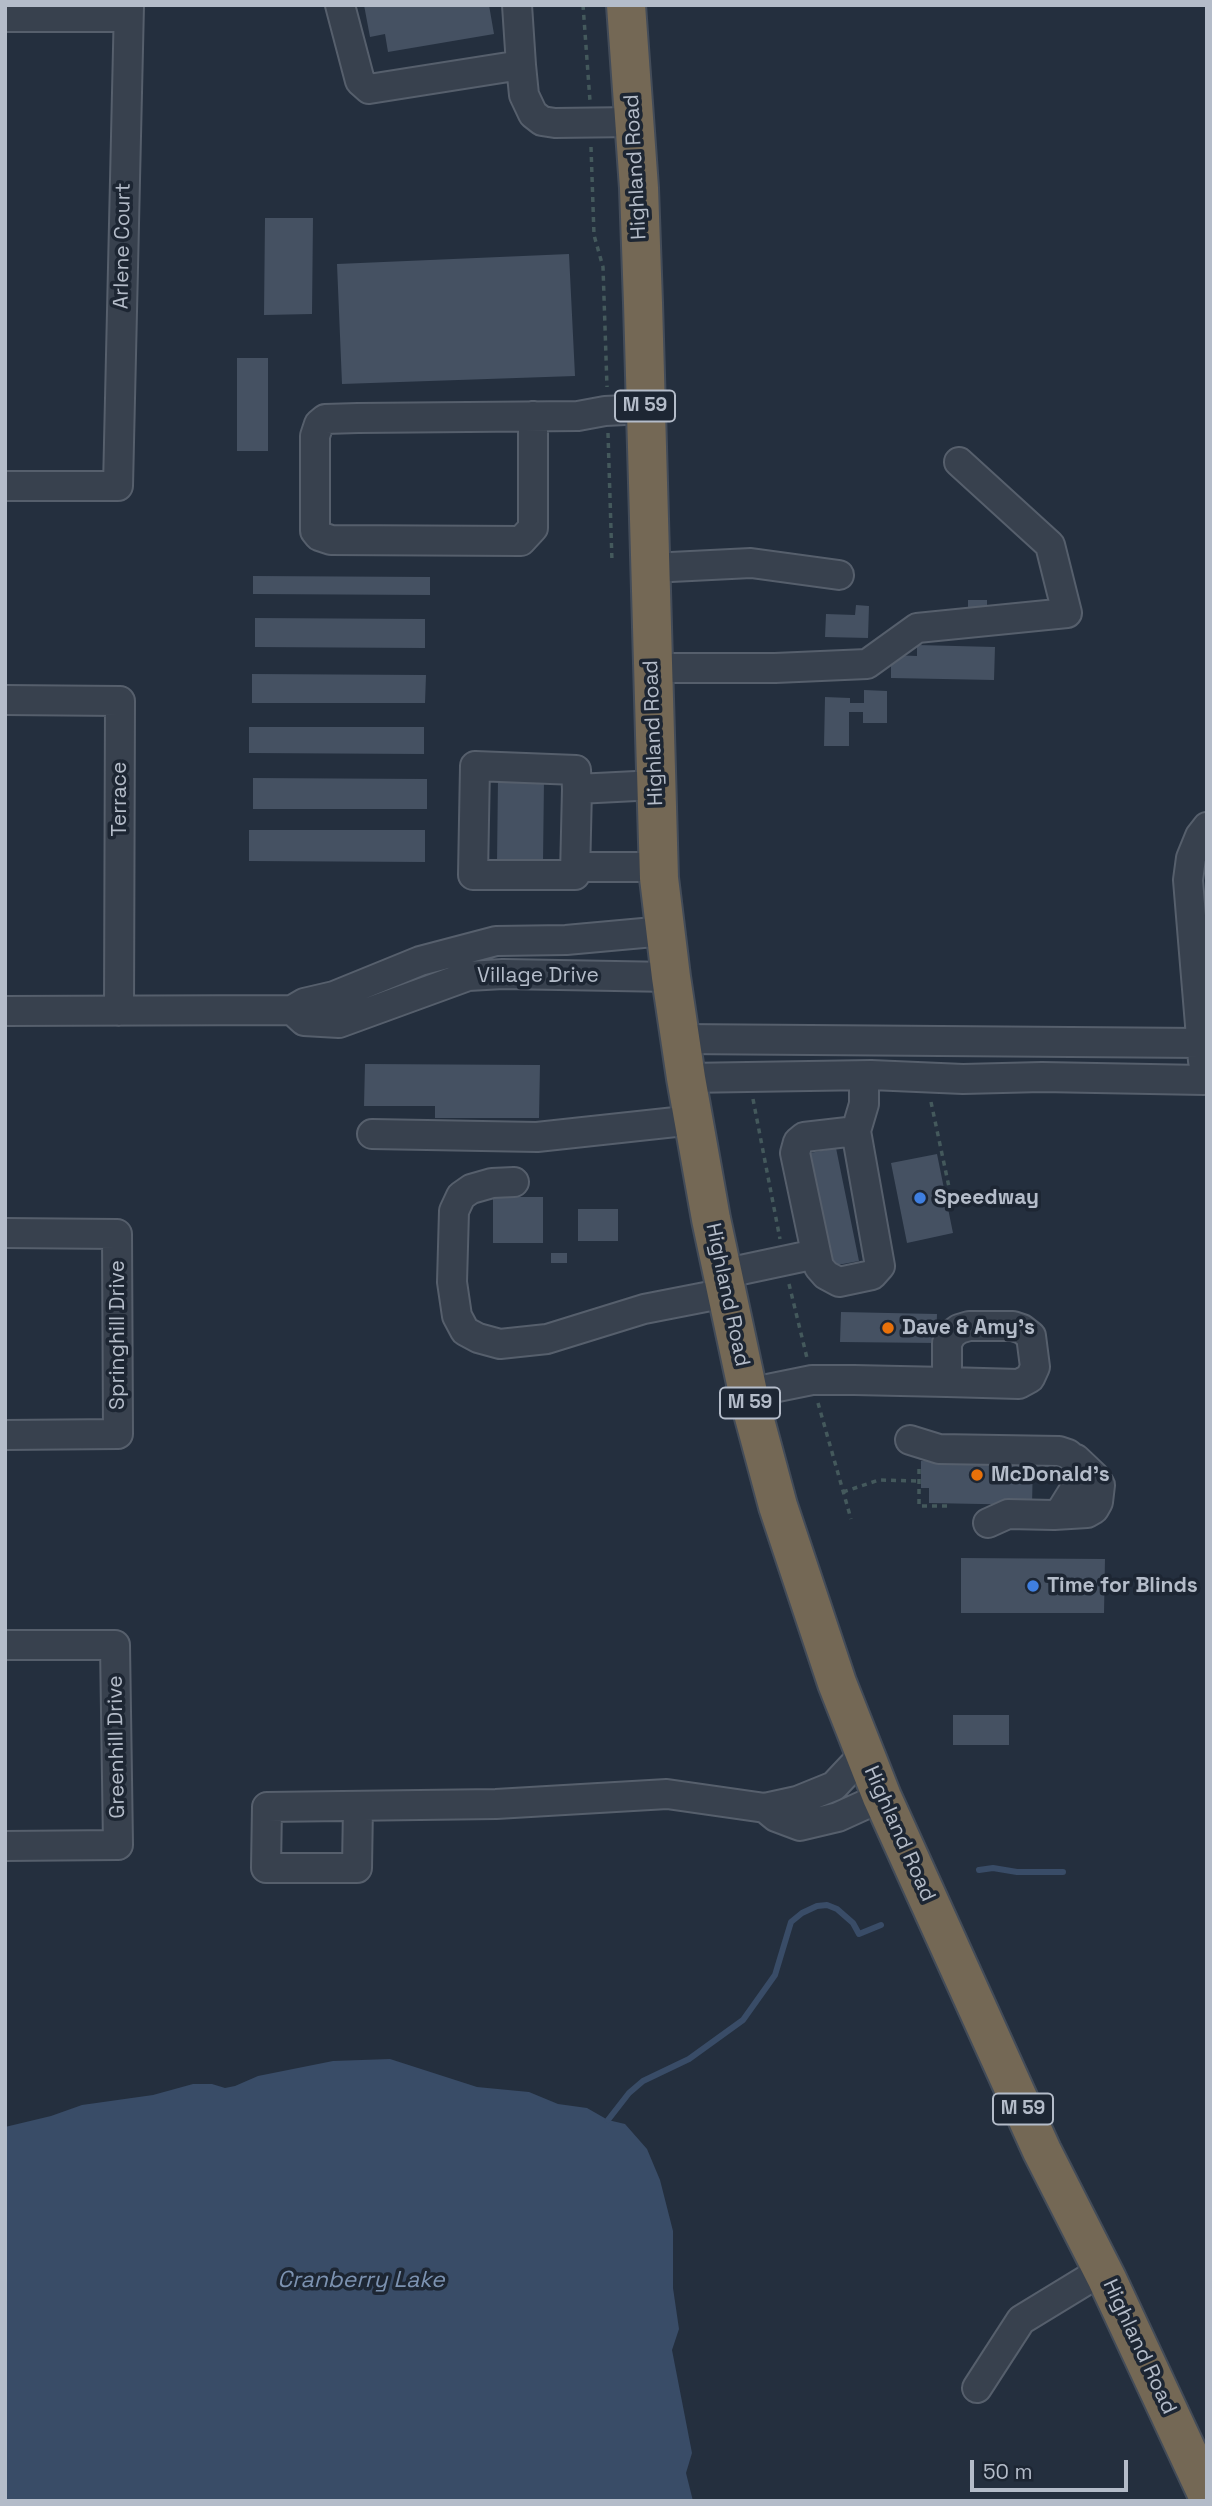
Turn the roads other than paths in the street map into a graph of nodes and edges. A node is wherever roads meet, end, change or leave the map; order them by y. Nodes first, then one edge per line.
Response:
1 (340, 5) edge
2 (517, 5) edge
3 (626, 5) edge
4 (128, 11) edge
5 (5, 17) edge
6 (521, 65) junction
7 (635, 122) junction
8 (645, 409) junction
9 (533, 416) junction
10 (959, 463) dead end
11 (5, 486) edge
12 (651, 568) junction
13 (839, 575) dead end
14 (652, 668) junction
15 (5, 700) edge
16 (656, 785) junction
17 (577, 789) junction
18 (1207, 827) edge
19 (575, 867) junction
20 (659, 867) junction
21 (665, 931) junction
22 (671, 976) junction
23 (292, 1010) junction
24 (5, 1011) edge
25 (119, 1011) junction
26 (680, 1039) junction
27 (871, 1041) junction
28 (962, 1041) junction
29 (1201, 1043) junction
30 (868, 1076) junction
31 (687, 1078) junction
32 (963, 1079) junction
33 (1205, 1090) edge
34 (694, 1120) junction
35 (856, 1131) junction
36 (372, 1134) dead end
37 (514, 1182) dead end
38 (5, 1233) edge
39 (816, 1254) junction
40 (724, 1283) junction
41 (947, 1382) dead end
42 (747, 1393) junction
43 (5, 1435) edge
44 (914, 1449) road end
45 (988, 1523) dead end
46 (5, 1645) edge
47 (864, 1754) junction
48 (882, 1797) junction
49 (358, 1806) dead end
50 (765, 1808) junction
51 (5, 1846) edge
52 (1103, 2270) junction
53 (977, 2388) dead end
54 (1206, 2498) edge

1 - 6 street
2 - 6 street
3 - 7 highway, Highland Road / M 59
4 - 5 street
4 - 11 street, Arlene Court
6 - 7 street
7 - 8 highway, Highland Road / M 59
8 - 9 street
8 - 12 highway, Highland Road / M 59
9 - 9 street
10 - 14 street
12 - 13 street
12 - 14 highway, Highland Road / M 59
14 - 16 highway, Highland Road / M 59
15 - 25 street, Terrace
16 - 17 street
16 - 20 highway, Highland Road / M 59
17 - 19 street
17 - 19 street
18 - 29 street
19 - 20 street
20 - 21 highway, Highland Road / M 59
21 - 22 highway, Highland Road / M 59
21 - 23 street, Village Drive
22 - 23 street, Village Drive
22 - 26 highway, Highland Road / M 59
23 - 25 street, Village Drive
24 - 25 street, Village Drive
26 - 27 street
26 - 31 highway, Highland Road / M 59
27 - 28 street
27 - 30 street
28 - 29 street
28 - 32 street
29 - 33 street
30 - 31 street
30 - 32 street
30 - 35 street
31 - 34 highway, Highland Road / M 59
32 - 33 street
34 - 36 street
34 - 40 highway, Highland Road / M 59
35 - 39 street
35 - 39 street
37 - 40 street
38 - 43 street, Springhill Drive
39 - 40 street
40 - 42 highway, Highland Road / M 59
41 - 42 street
42 - 47 highway, Highland Road / M 59
44 - 45 street
46 - 51 street, Greenhill Drive
47 - 48 highway, Highland Road / M 59
47 - 50 street
48 - 50 street
48 - 52 highway, Highland Road / M 59
49 - 50 street
52 - 53 street
52 - 54 highway, Highland Road / M 59

